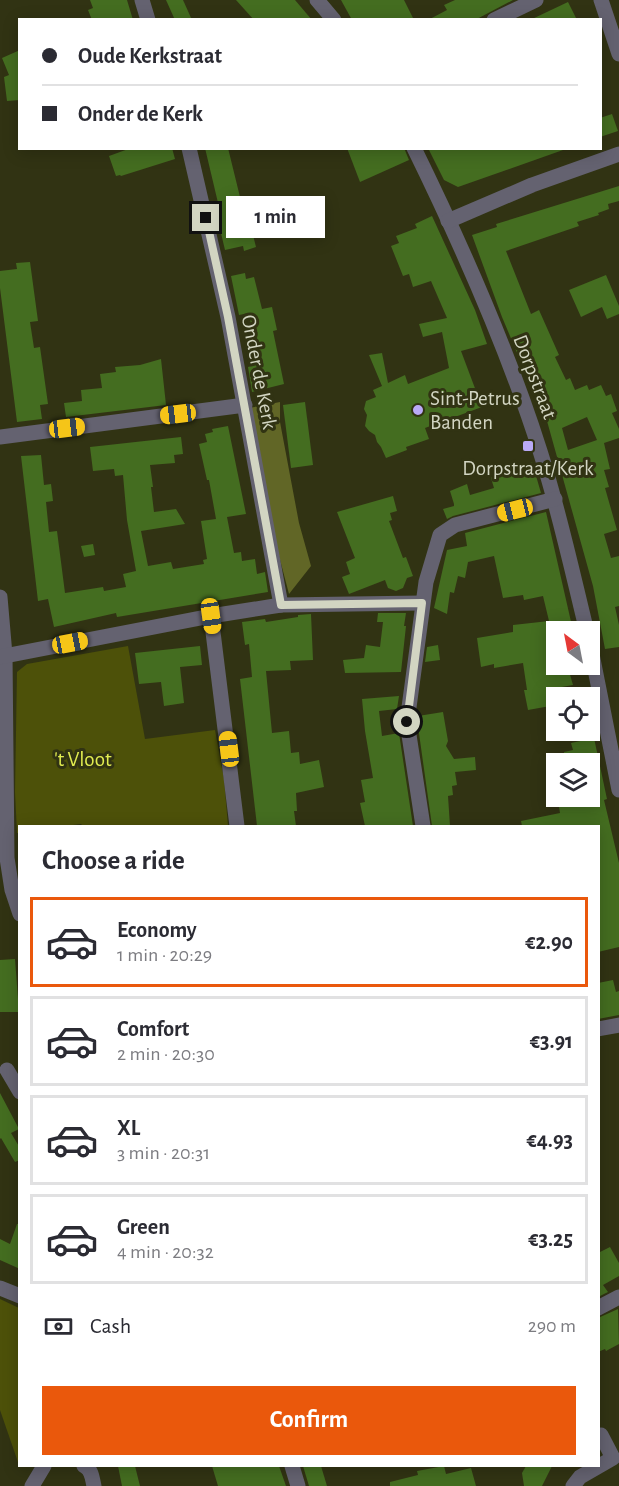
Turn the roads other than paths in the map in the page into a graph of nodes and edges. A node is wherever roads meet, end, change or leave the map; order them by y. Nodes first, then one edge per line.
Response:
1 (142, 0) edge
2 (317, 0) edge
3 (536, 0) edge
4 (602, 0) edge
5 (147, 18) edge
6 (332, 18) edge
7 (498, 18) edge
8 (619, 54) edge
9 (189, 150) edge
10 (415, 150) edge
11 (619, 154) edge
12 (448, 221) junction
13 (245, 405) junction
14 (0, 437) edge
15 (555, 499) junction
16 (0, 597) edge
17 (422, 603) junction
18 (281, 605) junction
19 (211, 616) junction
20 (584, 621) edge
21 (3, 656) edge
22 (598, 675) edge
23 (614, 736) edge
24 (619, 790) edge
25 (237, 825) edge
26 (423, 825) edge
27 (18, 908) edge
28 (619, 1025) edge
29 (600, 1029) edge
30 (9, 1069) edge
31 (18, 1088) edge
32 (0, 1288) edge
33 (18, 1295) edge
34 (619, 1297) edge
35 (600, 1307) edge
36 (601, 1435) dead end
37 (600, 1465) edge
38 (43, 1467) edge
39 (88, 1467) edge
40 (292, 1467) edge
41 (597, 1467) edge
42 (32, 1486) edge
43 (94, 1486) edge
44 (298, 1486) edge
45 (573, 1486) edge

1 - 5 street
2 - 6 street
3 - 7 street
4 - 8 street
9 - 13 street, Onder de Kerk
10 - 12 street, Dorpstraat
11 - 12 street
12 - 15 street, Dorpstraat
13 - 14 street
13 - 18 street, Onder de Kerk
15 - 17 street
15 - 20 street, Dorpstraat
16 - 21 street
17 - 18 street
17 - 26 street
18 - 19 street
19 - 21 street
19 - 25 street
21 - 27 street
22 - 23 street
23 - 24 street
28 - 29 street
30 - 31 street
32 - 33 street
34 - 35 street
36 - 37 street
38 - 42 street
39 - 43 street
40 - 44 street
41 - 45 street

